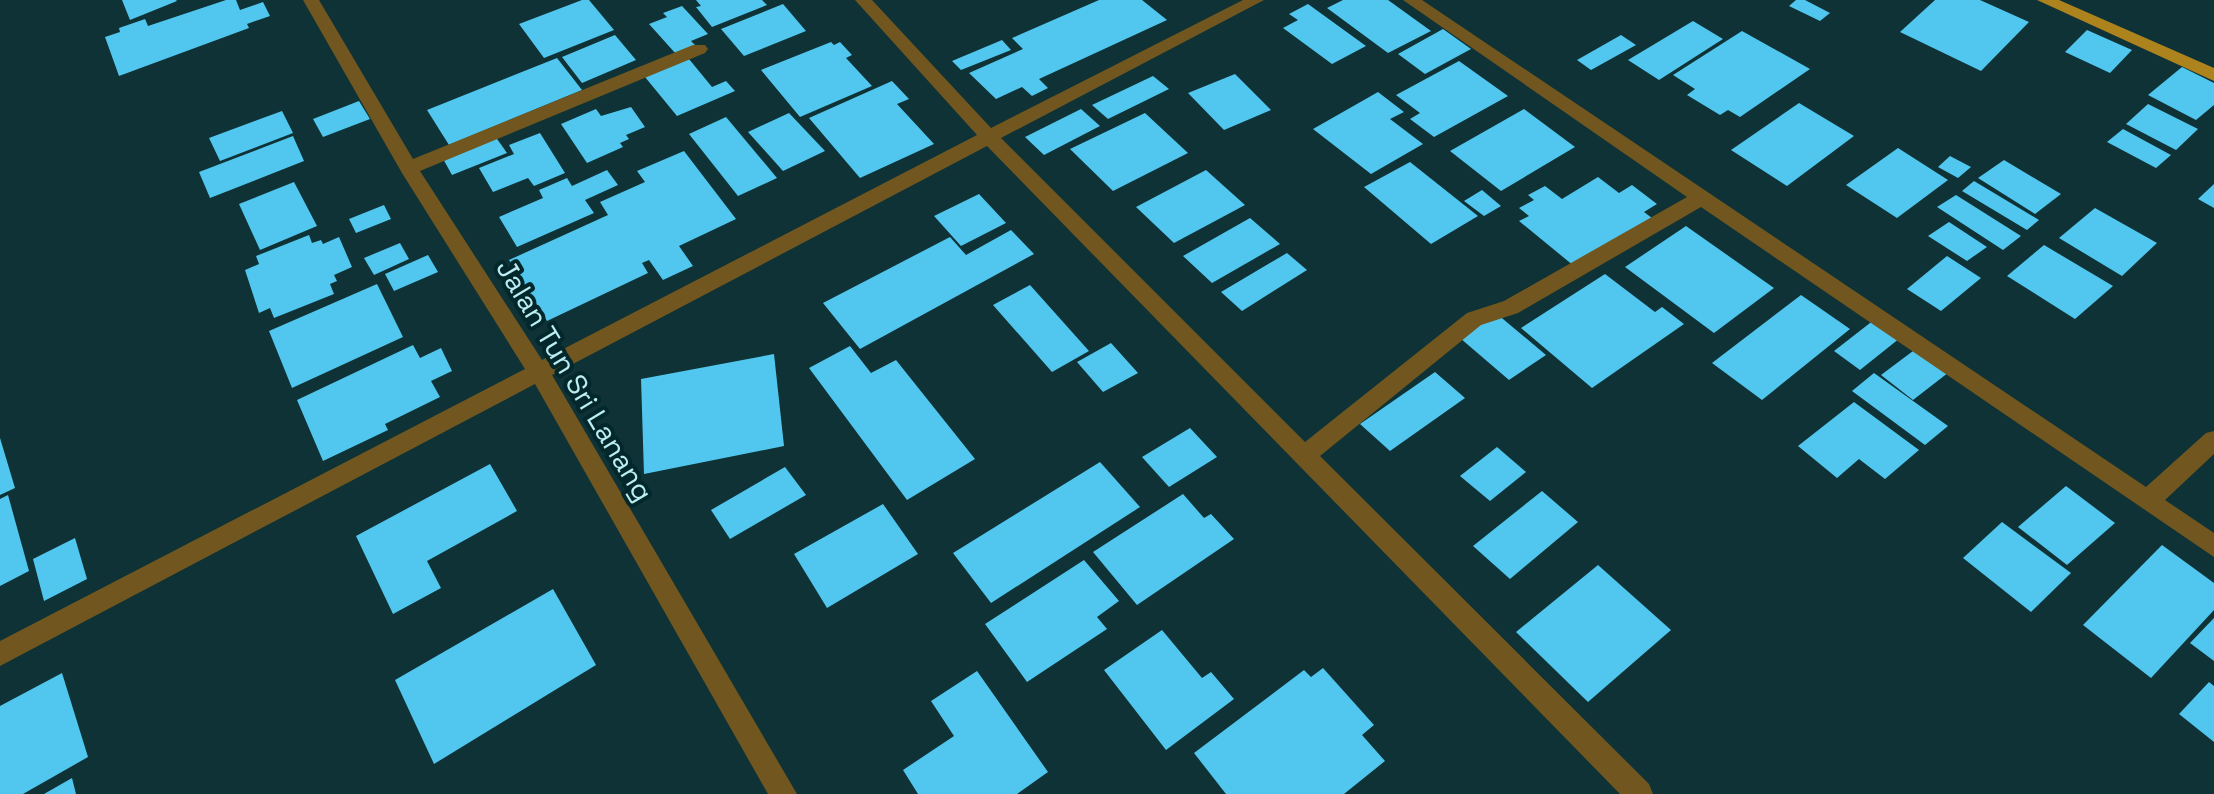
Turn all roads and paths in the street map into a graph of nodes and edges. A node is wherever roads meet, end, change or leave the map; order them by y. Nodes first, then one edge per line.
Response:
1 (311, 0) edge
2 (863, 0) edge
3 (1256, 0) edge
4 (1411, 0) edge
5 (2045, 0) edge
6 (699, 49) dead end
7 (2214, 75) edge
8 (989, 137) junction
9 (409, 168) junction
10 (1701, 198) junction
11 (540, 374) junction
12 (2214, 440) edge
13 (1303, 457) junction
14 (2148, 500) junction
15 (2214, 546) edge
16 (0, 654) edge
17 (783, 794) edge
18 (1639, 794) edge

1 - 9 street, Jalan Tun Sri Lanang
2 - 8 street
3 - 8 street
4 - 10 street
5 - 7 main road
6 - 9 street
8 - 11 street
8 - 13 street
9 - 11 street, Jalan Tun Sri Lanang
10 - 13 street
10 - 14 street
11 - 16 street
11 - 17 street, Jalan Tun Sri Lanang
12 - 14 street
13 - 18 street
14 - 15 street

